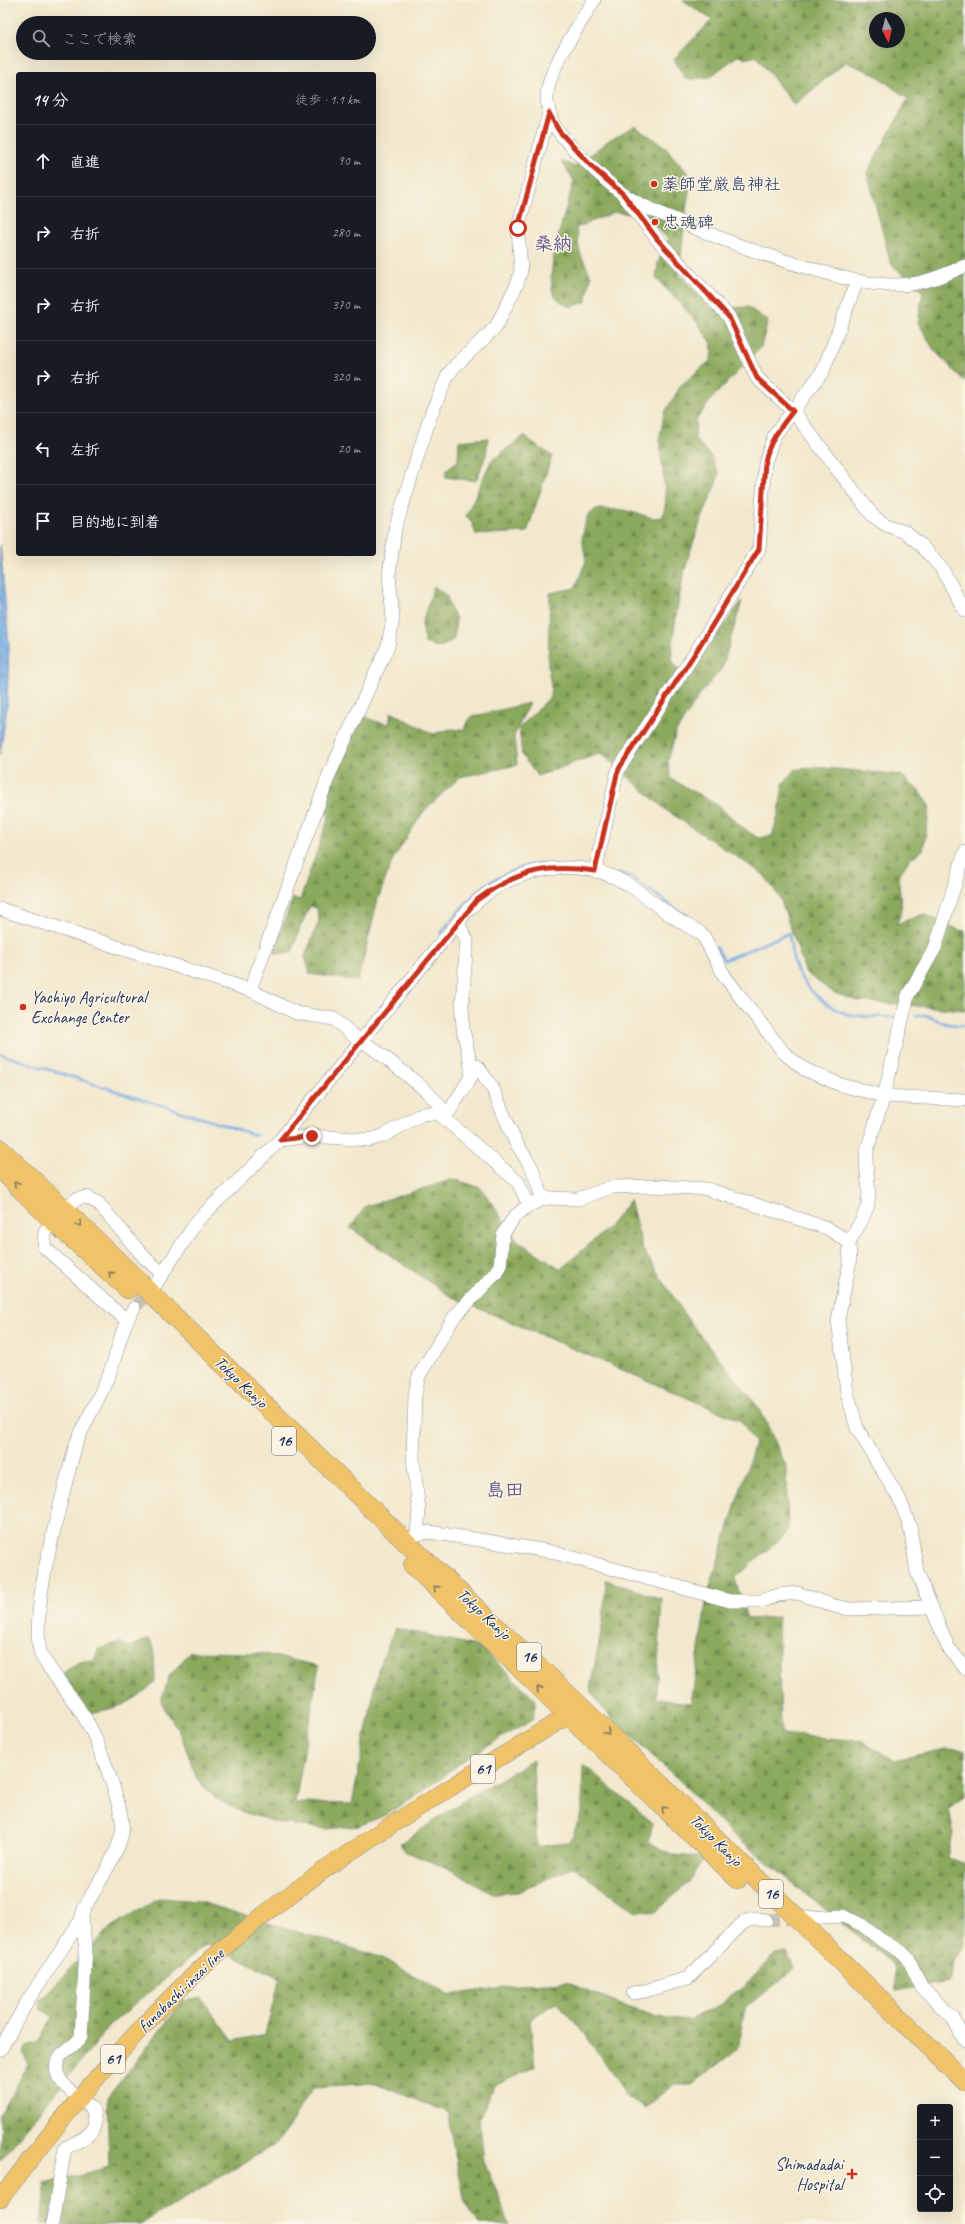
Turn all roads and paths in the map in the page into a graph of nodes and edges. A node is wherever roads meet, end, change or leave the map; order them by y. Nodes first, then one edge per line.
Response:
1 (594, 0) edge
2 (549, 113) junction
3 (623, 194) junction
4 (965, 266) edge
5 (857, 281) junction
6 (793, 411) junction
7 (965, 611) edge
8 (965, 852) edge
9 (595, 871) junction
10 (0, 908) edge
11 (458, 924) junction
12 (250, 990) junction
13 (362, 1041) junction
14 (471, 1066) junction
15 (884, 1096) junction
16 (965, 1100) edge
17 (440, 1112) junction
18 (280, 1140) junction
19 (0, 1149) edge
20 (0, 1168) edge
21 (543, 1200) junction
22 (529, 1205) junction
23 (59, 1215) junction
24 (848, 1242) junction
25 (163, 1274) junction
26 (154, 1288) tunnel mouth
27 (134, 1308) tunnel mouth
28 (126, 1320) junction
29 (312, 1459) junction
30 (412, 1538) junction
31 (419, 1562) junction
32 (932, 1607) junction
33 (965, 1668) edge
34 (573, 1710) junction
35 (805, 1918) tunnel mouth
36 (80, 1920) junction
37 (766, 1920) tunnel mouth
38 (633, 1993) dead end
39 (965, 2041) edge
40 (0, 2050) edge
41 (965, 2082) edge
42 (80, 2098) junction
43 (965, 2098) edge
44 (0, 2199) edge
45 (52, 2224) edge

1 - 2 street
2 - 3 street
2 - 12 street
3 - 5 street
3 - 6 street
4 - 5 street
5 - 6 street
6 - 7 street
6 - 9 street
8 - 15 street
9 - 11 street
9 - 15 street
10 - 12 street
11 - 13 street
11 - 14 street
12 - 13 street
13 - 17 street
13 - 18 street
14 - 17 street
14 - 21 street
15 - 16 street
15 - 24 street
17 - 18 street
17 - 22 street
18 - 25 street
19 - 23 highway, Tokyo Kanjo / 16
23 -> 20 highway, Tokyo Kanjo / 16
21 - 22 street
21 - 24 street
22 - 30 street
23 - 25 street
23 - 28 street
23 - 29 highway, Tokyo Kanjo / 16
24 - 32 street
25 - 26 street
27 - 28 street
28 - 36 street
29 - 30 highway, Tokyo Kanjo / 16
29 - 31 highway, Tokyo Kanjo / 16
30 - 31 highway, Tokyo Kanjo / 16
30 - 32 street
31 - 34 highway, Tokyo Kanjo / 16
32 - 33 street
34 -> 41 highway, Tokyo Kanjo / 16
34 - 42 main road, funabashi-inzai line / 61
43 -> 34 highway, Tokyo Kanjo / 16
35 - 39 street
36 - 40 street
36 - 42 street
37 - 38 street
42 - 44 main road, funabashi-inzai line / 61
42 - 45 street

